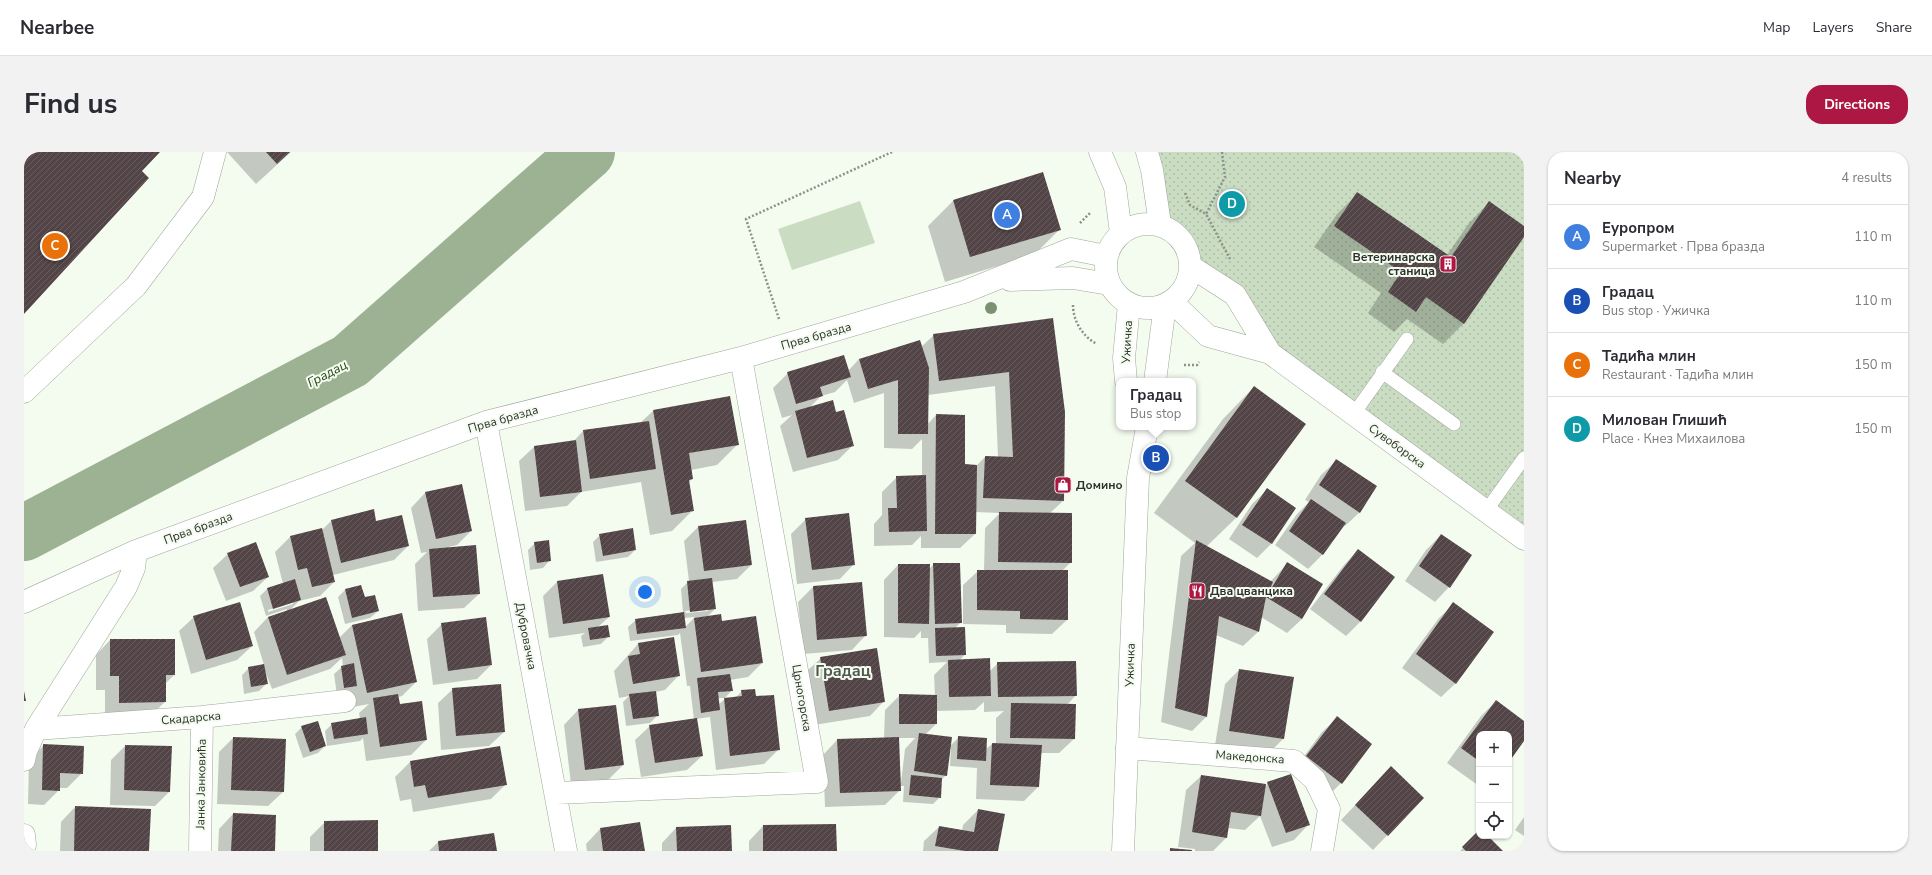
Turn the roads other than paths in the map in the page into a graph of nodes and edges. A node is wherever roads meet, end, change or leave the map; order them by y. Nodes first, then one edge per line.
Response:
1 (215, 152) edge
2 (1100, 152) edge
3 (1147, 152) edge
4 (1160, 224) junction
5 (1121, 233) junction
6 (1106, 256) junction
7 (1190, 266) junction
8 (996, 280) junction
9 (1109, 284) junction
10 (1168, 303) junction
11 (1129, 304) junction
12 (1407, 339) dead end
13 (1270, 353) junction
14 (741, 358) junction
15 (1382, 372) junction
16 (1126, 378) edge
17 (1156, 378) edge
18 (24, 392) edge
19 (1353, 415) junction
20 (486, 422) junction
21 (1454, 424) dead end
22 (1132, 430) edge
23 (1146, 430) edge
24 (1524, 458) edge
25 (1138, 478) junction
26 (1486, 511) junction
27 (1524, 539) edge
28 (136, 551) junction
29 (24, 602) edge
30 (345, 701) dead end
31 (202, 717) junction
32 (36, 729) junction
33 (1127, 748) junction
34 (24, 760) edge
35 (556, 793) junction
36 (200, 851) edge
37 (566, 851) edge
38 (1123, 851) edge
39 (1322, 851) edge

1 - 18 street
2 - 5 street
3 - 4 street
4 - 5 street
4 - 7 street
5 - 6 street
6 - 8 street, Прва бразда
6 - 9 street
7 - 10 street
7 - 13 street, Сувоборска
8 - 9 street, Прва бразда
8 - 14 street, Прва бразда
9 - 11 street
10 - 11 street
10 - 13 street, Сувоборска
10 - 17 street
11 - 16 street, Ужичка
12 - 15 lane
13 - 19 street, Сувоборска
14 - 20 street, Прва бразда
14 - 35 street, Црногорска
15 - 19 lane
15 - 21 lane
19 - 26 street, Сувоборска
20 - 28 street, Прва бразда
20 - 35 street, Дубровачка
22 - 25 street, Ужичка
23 - 25 street, Ужичка
24 - 26 lane
25 - 33 street, Ужичка
26 - 27 street, Сувоборска
28 - 29 street, Прва бразда
28 - 32 street
30 - 31 street, Скадарска
31 - 32 street, Скадарска
31 - 36 street, Јанка Јанковића
32 - 34 street
33 - 38 street, Ужичка
33 - 39 street, Македонска
35 - 37 street, Дубровачка

